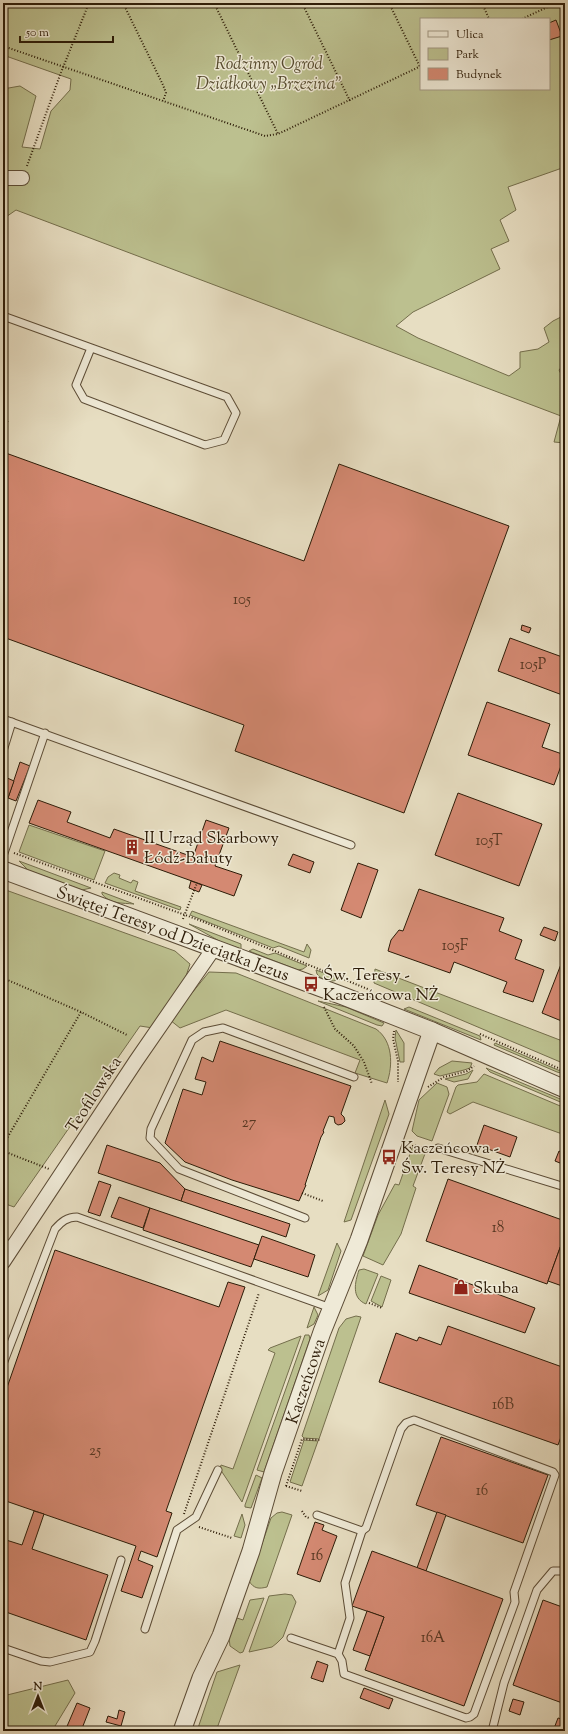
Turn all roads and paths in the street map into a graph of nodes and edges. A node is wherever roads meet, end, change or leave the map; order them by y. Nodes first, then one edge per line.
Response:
1 (89, 3) edge
2 (123, 3) edge
3 (214, 3) edge
4 (302, 3) edge
5 (390, 3) edge
6 (482, 3) edge
7 (556, 3) edge
8 (489, 18) edge
9 (524, 18) edge
10 (3, 46) edge
11 (420, 64) edge
12 (64, 66) junction
13 (420, 66) edge
14 (163, 101) junction
15 (350, 101) junction
16 (278, 134) junction
17 (3, 178) edge
18 (22, 178) joint
19 (3, 316) edge
20 (91, 348) junction
21 (3, 719) edge
22 (12, 722) junction
23 (46, 733) junction
24 (3, 751) edge
25 (352, 845) dead end
26 (4, 853) edge
27 (3, 870) edge
28 (197, 883) dead end
29 (185, 915) junction
30 (183, 919) dead end
31 (214, 948) junction
32 (3, 978) edge
33 (376, 992) dead end
34 (324, 1007) dead end
35 (81, 1012) junction
36 (395, 1028) dead end
37 (432, 1032) junction
38 (478, 1034) dead end
39 (127, 1035) dead end
40 (475, 1063) dead end
41 (565, 1071) edge
42 (354, 1077) dead end
43 (372, 1084) dead end
44 (565, 1089) edge
45 (408, 1098) junction
46 (3, 1145) edge
47 (410, 1148) dead end
48 (438, 1148) dead end
49 (3, 1151) edge
50 (431, 1151) dead end
51 (60, 1176) junction
52 (565, 1187) edge
53 (302, 1193) dead end
54 (323, 1201) dead end
55 (305, 1218) dead end
56 (8, 1244) edge
57 (3, 1262) edge
58 (262, 1284) junction
59 (369, 1303) dead end
60 (332, 1308) junction
61 (382, 1308) dead end
62 (3, 1364) edge
63 (320, 1440) dead end
64 (218, 1470) dead end
65 (302, 1491) dead end
66 (317, 1515) dead end
67 (188, 1524) junction
68 (362, 1531) junction
69 (232, 1538) dead end
70 (121, 1560) dead end
71 (565, 1571) edge
72 (145, 1628) dead end
73 (292, 1638) dead end
74 (3, 1648) edge
75 (338, 1654) junction
76 (182, 1731) edge
77 (492, 1731) edge

1 - 12 path
2 - 14 path
3 - 16 path
4 - 15 path
5 - 11 path
6 - 8 path
7 - 9 path
10 - 12 path
12 - 14 path
12 - 18 path
13 - 15 path
14 - 16 path
15 - 16 path
17 - 18 street
19 - 20 lane
20 - 20 lane
21 - 22 lane
22 - 23 lane
22 - 24 lane
23 - 25 lane
23 - 26 lane
26 - 29 path
27 - 31 street, Świętej Teresy od Dzieciątka Jezus
28 - 29 path
29 - 30 path
29 - 33 path
31 - 37 street, Świętej Teresy od Dzieciątka Jezus
31 - 51 street, Teofilowska
32 - 35 path
34 - 43 path
35 - 39 path
35 - 46 path
36 - 45 path
37 - 44 street, Świętej Teresy od Dzieciątka Jezus
37 - 45 street, Kaczeńcowa
38 - 41 path
40 - 45 path
42 - 55 lane
45 - 60 street, Kaczeńcowa
47 - 50 path
48 - 52 lane
49 - 51 path
51 - 56 street, Teofilowska
53 - 54 path
56 - 57 street, Teofilowska
58 - 60 lane
58 - 62 lane
58 - 67 path
59 - 61 path
60 - 76 street, Kaczeńcowa
63 - 65 path
64 - 67 lane
66 - 68 lane
67 - 69 path
67 - 72 lane
68 - 75 lane
68 - 75 lane
70 - 74 lane
71 - 77 lane
73 - 75 lane

